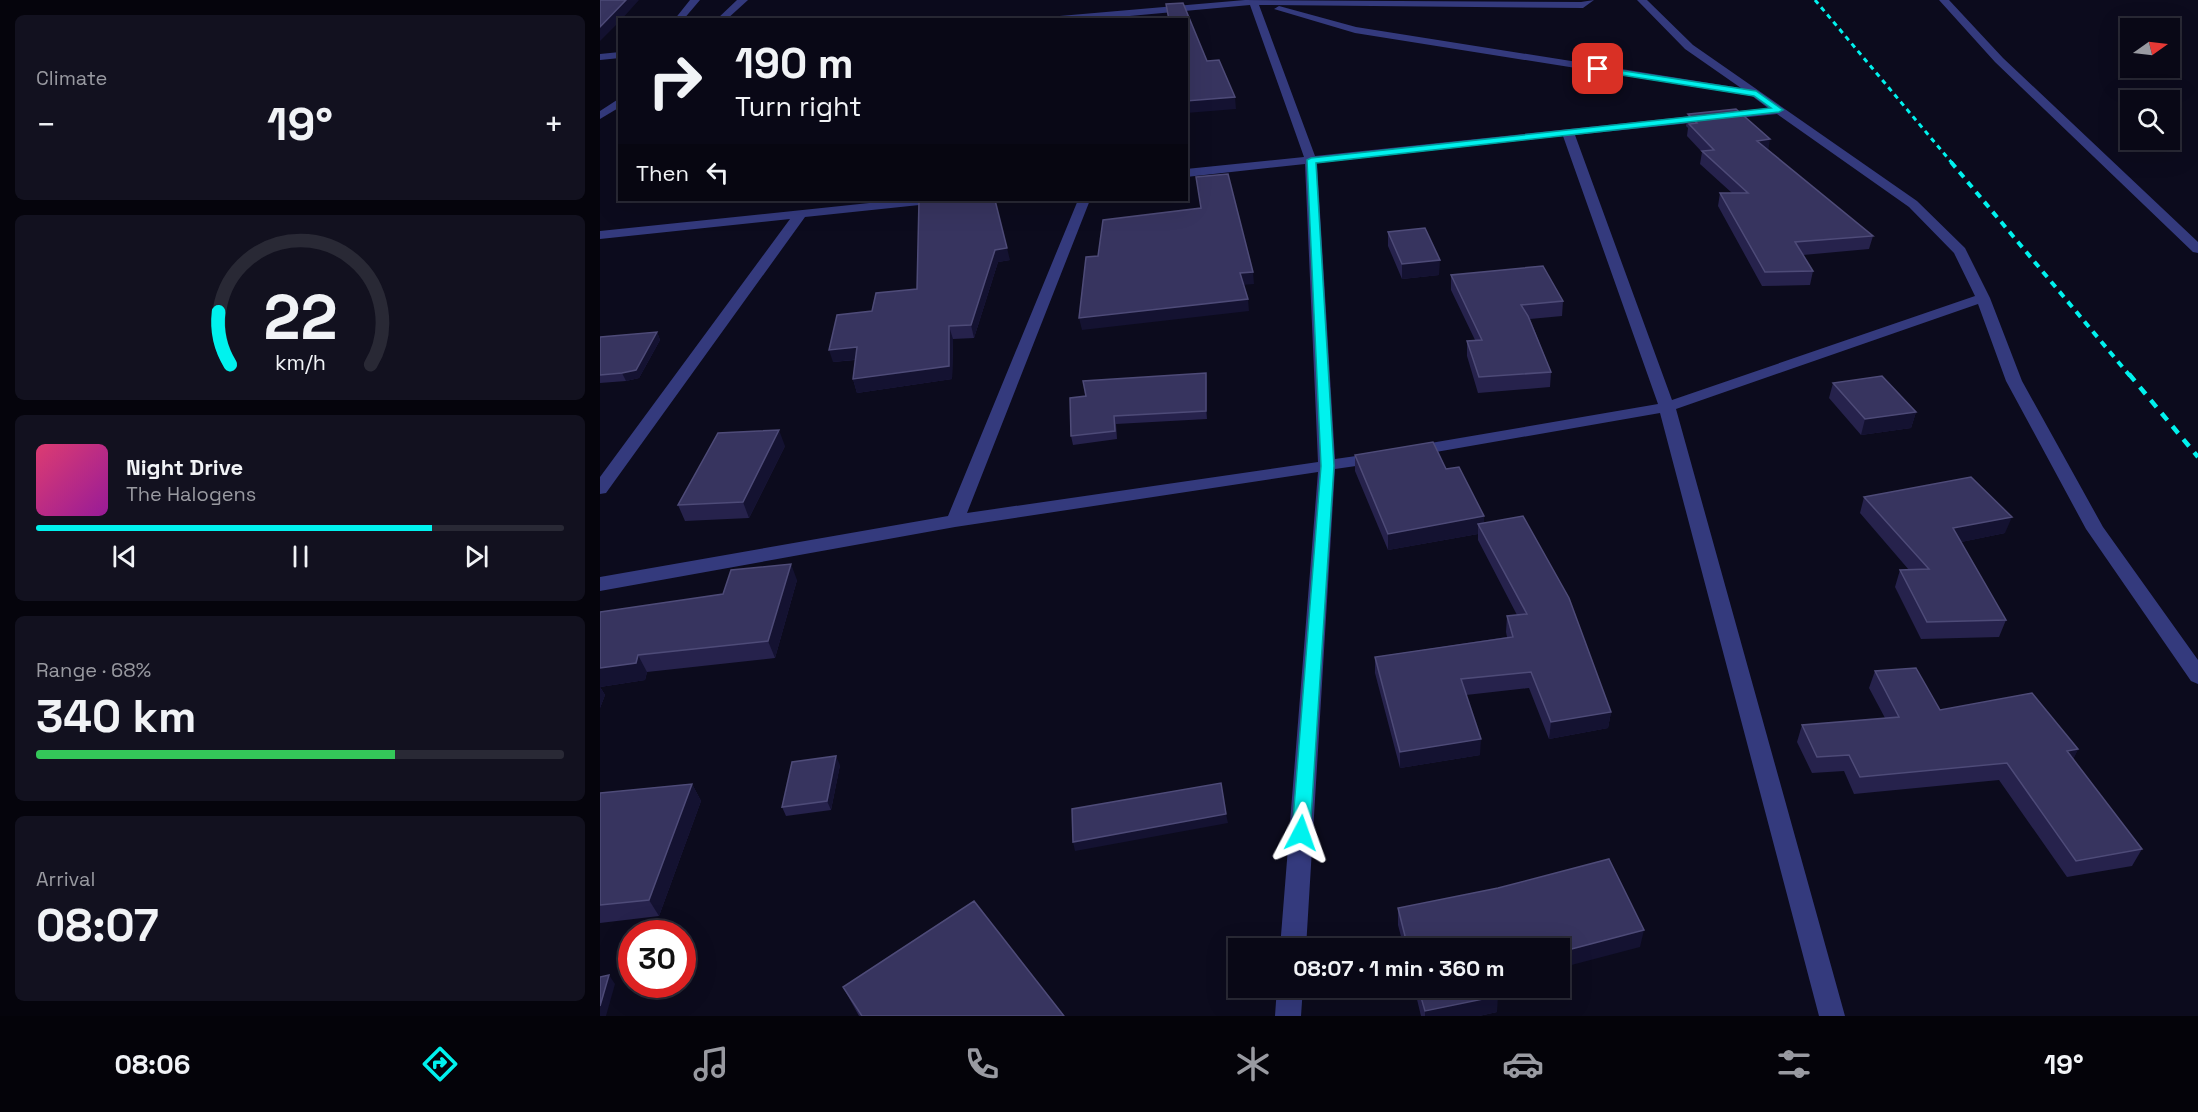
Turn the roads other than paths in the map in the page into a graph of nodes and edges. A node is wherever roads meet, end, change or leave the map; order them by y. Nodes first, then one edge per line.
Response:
1 (695, 0) edge
2 (743, 0) edge
3 (1242, 0) edge
4 (1589, 0) edge
5 (1642, 0) edge
6 (1944, 0) edge
7 (1254, 1) edge
8 (680, 18) edge
9 (722, 18) edge
10 (1070, 18) edge
11 (618, 55) edge
12 (600, 57) edge
13 (1756, 94) junction
14 (618, 102) edge
15 (1779, 110) junction
16 (600, 116) edge
17 (1568, 133) junction
18 (1311, 160) junction
19 (1188, 173) edge
20 (919, 201) edge
21 (1084, 201) edge
22 (801, 213) junction
23 (600, 234) edge
24 (2198, 249) edge
25 (1983, 298) junction
26 (1667, 407) junction
27 (1327, 466) junction
28 (600, 489) edge
29 (956, 521) junction
30 (600, 584) edge
31 (2198, 676) edge
32 (1294, 938) edge
33 (1289, 998) edge
34 (1288, 1016) edge
35 (1832, 1016) edge

1 - 8 street
2 - 9 street
3 - 7 street
4 - 7 street
5 - 13 street
6 - 24 street
7 - 10 street
7 - 13 street
7 - 18 street
11 - 12 street
13 - 15 street
14 - 16 street
15 - 17 street
15 - 25 street
17 - 18 street
17 - 26 street
18 - 19 street
18 - 27 street
20 - 22 street
21 - 29 street
22 - 23 street
22 - 28 street
25 - 26 street
25 - 31 street
26 - 27 street
26 - 35 street
27 - 29 street
27 - 32 street
29 - 30 street
33 - 34 street

